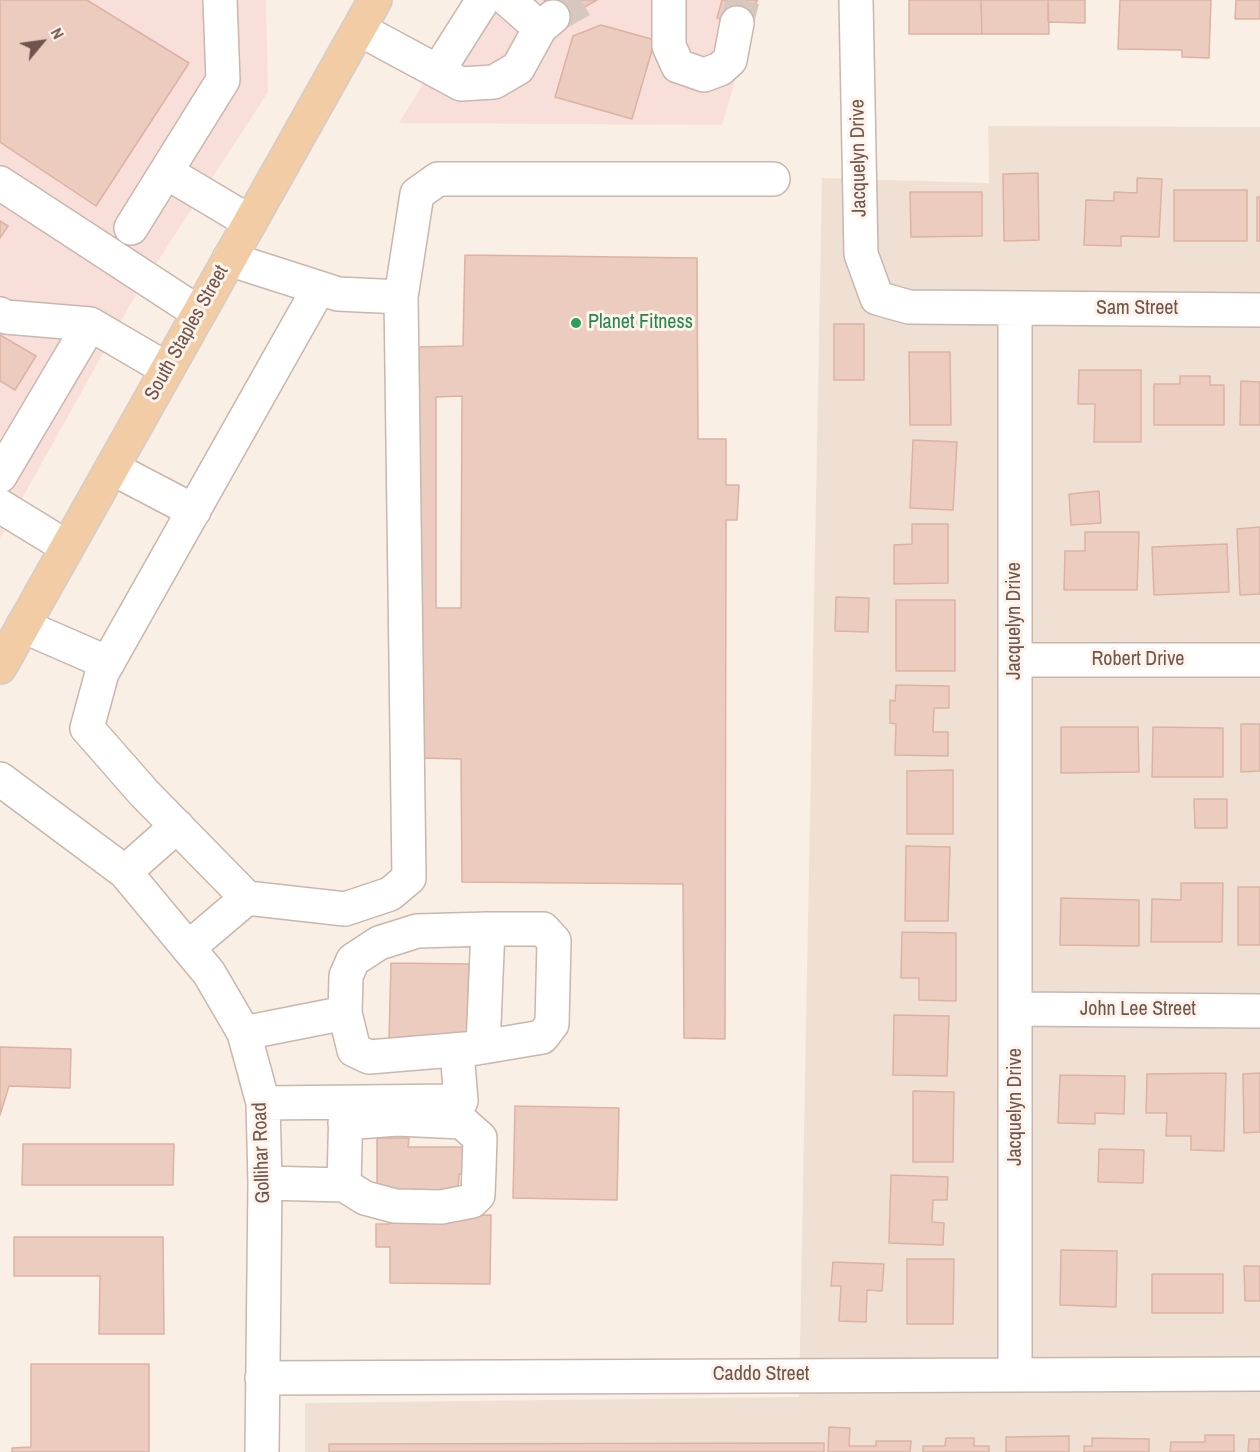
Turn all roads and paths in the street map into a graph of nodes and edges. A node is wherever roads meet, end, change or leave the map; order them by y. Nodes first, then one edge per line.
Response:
1 (220, 0) edge
2 (375, 0) edge
3 (483, 0) edge
4 (669, 0) edge
5 (856, 0) edge
6 (516, 2) edge
7 (737, 23) tunnel mouth
8 (359, 29) junction
9 (438, 71) junction
10 (166, 172) junction
11 (773, 179) dead end
12 (0, 183) edge
13 (250, 222) junction
14 (131, 228) dead end
15 (230, 259) junction
16 (319, 288) junction
17 (401, 297) junction
18 (1015, 309) junction
19 (1260, 310) edge
20 (199, 313) junction
21 (0, 314) edge
22 (90, 324) junction
23 (167, 369) junction
24 (112, 468) junction
25 (0, 476) edge
26 (0, 506) edge
27 (194, 511) junction
28 (67, 547) junction
29 (23, 626) junction
30 (1015, 660) junction
31 (1260, 660) edge
32 (108, 663) junction
33 (0, 667) edge
34 (0, 778) edge
35 (177, 826) junction
36 (125, 872) junction
37 (247, 898) junction
38 (488, 930) junction
39 (188, 948) junction
40 (1016, 1010) junction
41 (1260, 1011) edge
42 (345, 1013) junction
43 (244, 1033) junction
44 (470, 1049) junction
45 (263, 1103) junction
46 (462, 1112) junction
47 (346, 1113) junction
48 (265, 1183) junction
49 (344, 1185) junction
50 (1015, 1373) junction
51 (1260, 1374) edge
52 (262, 1378) junction
53 (262, 1452) edge

1 - 10 street
2 - 8 main road, South Staples Street
3 - 9 street
4 - 7 street
5 - 18 street, Jacquelyn Drive
6 - 9 street
8 - 9 street
8 - 13 main road, South Staples Street
10 - 13 street
10 - 14 street
11 - 17 street
12 - 20 street
13 - 15 main road, South Staples Street
15 - 16 street
15 - 20 main road, South Staples Street
16 - 17 street
16 - 27 street
17 - 37 street
18 - 19 street, Sam Street
18 - 30 street, Jacquelyn Drive
20 - 23 main road, South Staples Street
21 - 22 street
22 - 23 street
22 - 25 street
23 - 24 main road, South Staples Street
24 - 27 street
24 - 28 main road, South Staples Street
26 - 28 street
27 - 32 street
28 - 29 main road, South Staples Street
29 - 32 street
29 - 33 main road, South Staples Street
30 - 31 street, Robert Drive
30 - 40 street, Jacquelyn Drive
32 - 35 street
34 - 36 street, Gollihar Road
35 - 36 street
35 - 37 street
36 - 39 street, Gollihar Road
37 - 39 street
38 - 42 street
38 - 44 street
38 - 44 street
39 - 43 street, Gollihar Road
40 - 41 street, John Lee Street
40 - 50 street, Jacquelyn Drive
42 - 43 street
42 - 44 street
43 - 45 street, Gollihar Road
44 - 46 street
45 - 47 street
45 - 48 street, Gollihar Road
46 - 47 street
46 - 49 street
47 - 49 street
48 - 49 street
48 - 52 street, Gollihar Road
50 - 51 street, Caddo Street
50 - 52 street, Caddo Street
52 - 53 street, Gollihar Road

